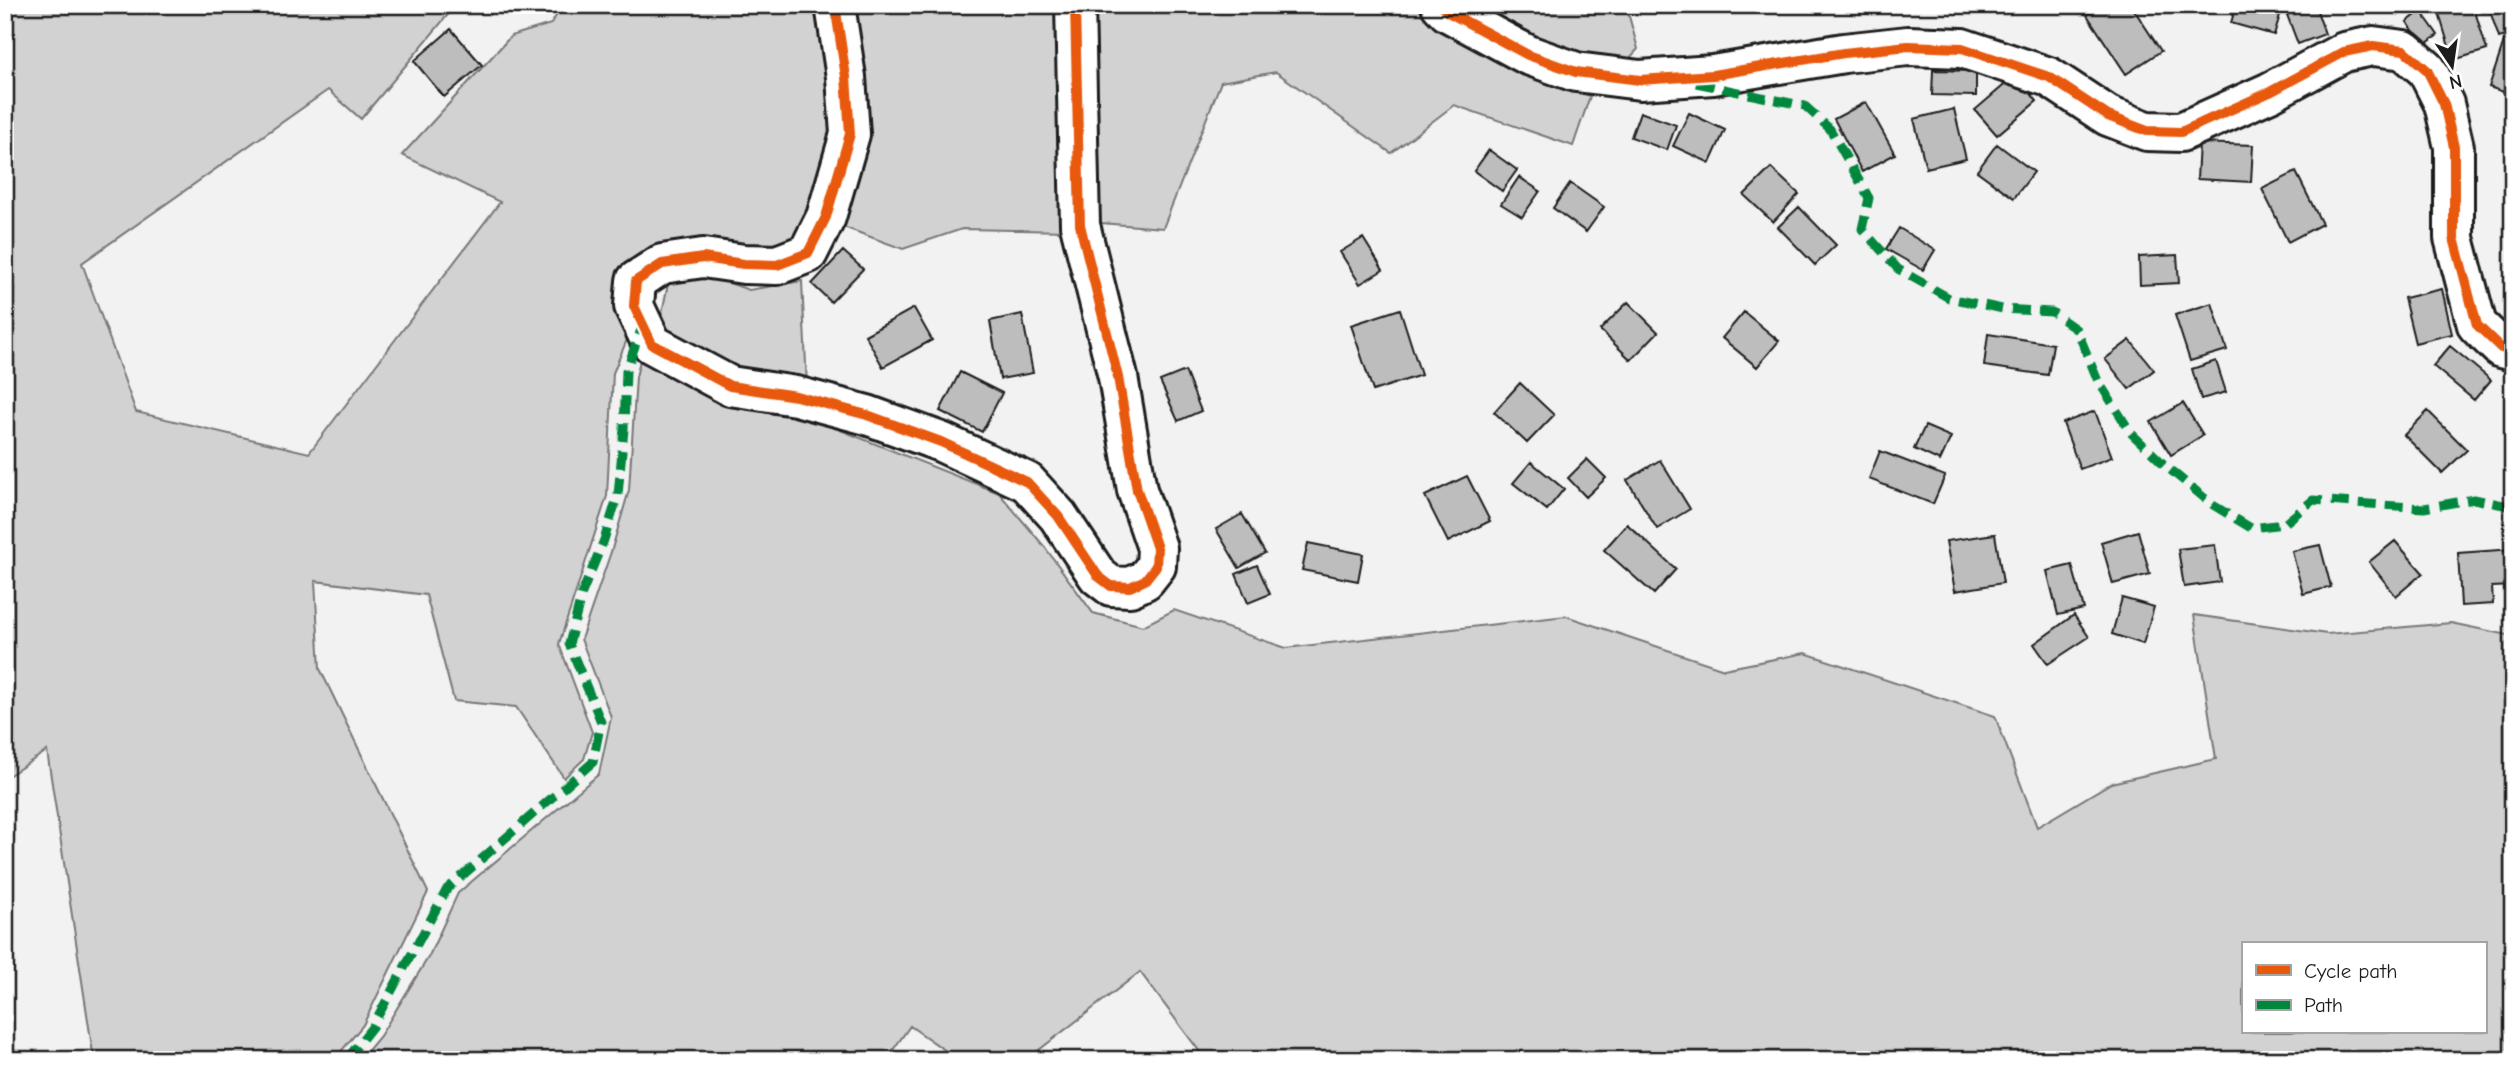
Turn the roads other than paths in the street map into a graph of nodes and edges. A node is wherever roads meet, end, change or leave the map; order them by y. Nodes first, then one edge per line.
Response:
1 (835, 5) edge
2 (1075, 5) edge
3 (1441, 5) edge
4 (2513, 351) edge

1 - 2 street
3 - 4 street

